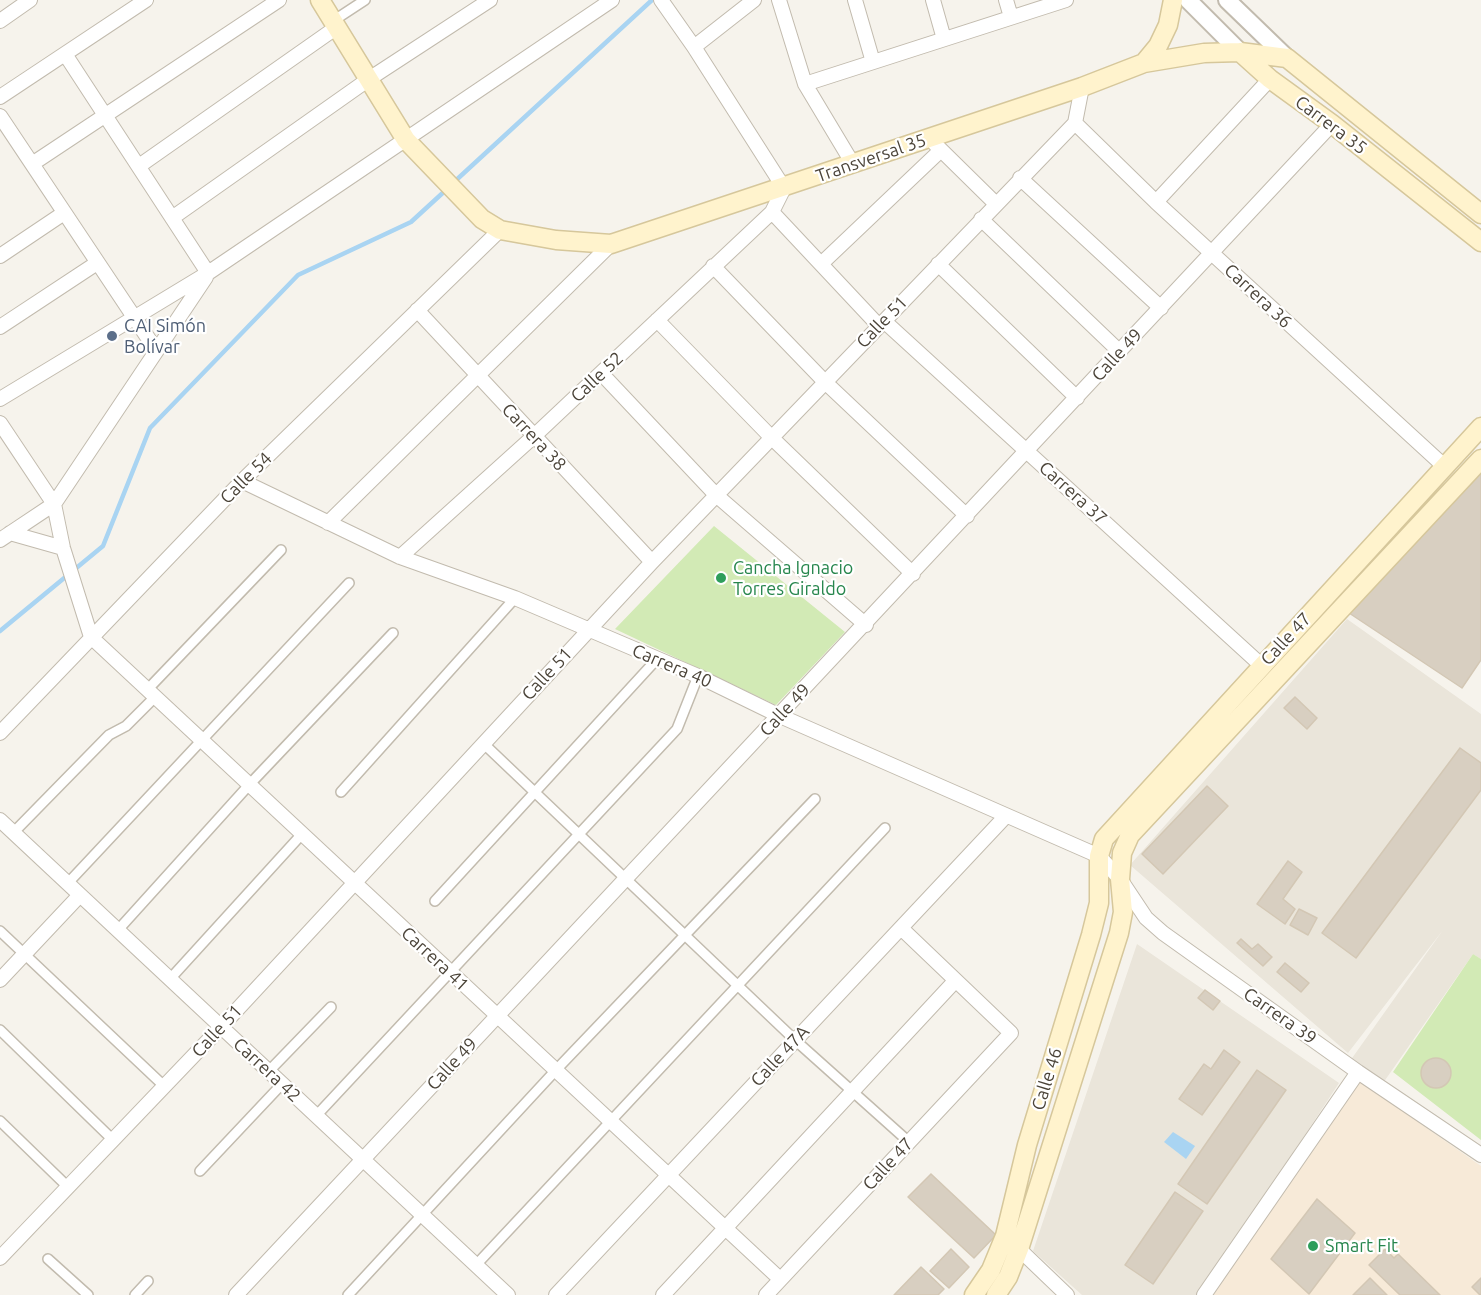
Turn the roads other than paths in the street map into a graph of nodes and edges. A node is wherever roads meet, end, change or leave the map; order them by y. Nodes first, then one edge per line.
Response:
1 (30, 0) edge
2 (146, 0) edge
3 (279, 0) edge
4 (320, 0) edge
5 (365, 0) edge
6 (490, 0) edge
7 (612, 0) edge
8 (661, 0) edge
9 (754, 0) edge
10 (779, 0) edge
11 (855, 0) edge
12 (933, 0) edge
13 (1006, 0) edge
14 (1066, 0) edge
15 (1173, 0) edge
16 (1188, 0) edge
17 (1227, 0) edge
18 (1011, 17) junction
19 (0, 21) edge
20 (335, 24) junction
21 (944, 39) junction
22 (694, 47) junction
23 (1240, 52) junction
24 (65, 54) junction
25 (1287, 58) junction
26 (873, 62) junction
27 (1144, 63) junction
28 (369, 79) junction
29 (1270, 79) junction
30 (805, 84) junction
31 (1082, 87) junction
32 (0, 97) edge
33 (0, 116) edge
34 (106, 117) junction
35 (1075, 123) junction
36 (1332, 124) junction
37 (406, 140) junction
38 (935, 144) junction
39 (32, 164) junction
40 (853, 164) junction
41 (139, 166) junction
42 (1020, 178) junction
43 (784, 188) junction
44 (1156, 202) junction
45 (996, 204) junction
46 (772, 212) junction
47 (64, 213) junction
48 (1481, 214) edge
49 (172, 218) junction
50 (981, 219) junction
51 (500, 230) junction
52 (1481, 242) edge
53 (611, 244) junction
54 (1212, 253) junction
55 (0, 256) edge
56 (97, 263) junction
57 (821, 264) junction
58 (938, 264) junction
59 (713, 266) junction
60 (208, 273) junction
61 (1161, 308) junction
62 (417, 310) junction
63 (134, 318) junction
64 (657, 320) junction
65 (882, 323) junction
66 (0, 327) edge
67 (156, 350) junction
68 (1120, 352) junction
69 (601, 373) junction
70 (478, 378) junction
71 (825, 382) junction
72 (1077, 398) junction
73 (0, 399) edge
74 (0, 423) edge
75 (1481, 427) edge
76 (534, 437) junction
77 (772, 438) junction
78 (1027, 452) junction
79 (1481, 459) edge
80 (1444, 466) junction
81 (242, 481) junction
82 (716, 495) junction
83 (54, 504) junction
84 (967, 516) junction
85 (328, 523) junction
86 (5, 536) edge
87 (63, 548) junction
88 (280, 550) dead end
89 (399, 557) junction
90 (652, 562) junction
91 (914, 574) junction
92 (349, 582) dead end
93 (515, 598) junction
94 (866, 625) junction
95 (588, 631) junction
96 (393, 633) dead end
97 (91, 637) junction
98 (657, 659) junction
99 (1261, 665) junction
100 (698, 676) junction
101 (151, 694) junction
102 (780, 716) junction
103 (0, 733) edge
104 (202, 741) junction
105 (483, 743) junction
106 (249, 785) junction
107 (341, 792) dead end
108 (534, 792) junction
109 (815, 799) dead end
110 (1005, 817) junction
111 (0, 820) edge
112 (885, 828) dead end
113 (14, 832) junction
114 (302, 834) junction
115 (579, 835) junction
116 (1099, 856) junction
117 (1120, 879) junction
118 (626, 880) junction
119 (68, 883) junction
120 (354, 883) junction
121 (80, 895) junction
122 (435, 901) dead end
123 (901, 928) junction
124 (118, 930) junction
125 (0, 931) edge
126 (685, 935) junction
127 (25, 955) junction
128 (450, 973) junction
129 (170, 979) junction
130 (0, 980) edge
131 (955, 981) junction
132 (738, 986) junction
133 (331, 1007) dead end
134 (497, 1016) junction
135 (221, 1027) junction
136 (0, 1030) edge
137 (795, 1040) junction
138 (556, 1070) junction
139 (269, 1071) junction
140 (1358, 1072) junction
141 (282, 1084) junction
142 (164, 1086) junction
143 (852, 1091) junction
144 (316, 1116) junction
145 (0, 1121) edge
146 (612, 1122) junction
147 (113, 1140) junction
148 (909, 1142) junction
149 (1481, 1155) edge
150 (363, 1160) junction
151 (200, 1172) dead end
152 (669, 1174) junction
153 (68, 1186) junction
154 (421, 1214) junction
155 (725, 1228) junction
156 (1019, 1249) junction
157 (0, 1258) edge
158 (48, 1259) dead end
159 (476, 1265) junction
160 (780, 1280) junction
161 (148, 1281) dead end
162 (88, 1295) edge
163 (135, 1295) edge
164 (236, 1295) edge
165 (348, 1295) edge
166 (508, 1295) edge
167 (556, 1295) edge
168 (663, 1295) edge
169 (766, 1295) edge
170 (974, 1295) edge
171 (996, 1295) edge
172 (1066, 1295) edge
173 (1204, 1295) edge

1 - 19 street
2 - 24 street
3 - 34 street
4 - 20 main road
5 - 20 street
6 - 28 street
7 - 37 street
8 - 22 street
9 - 22 street
10 - 30 street
11 - 26 street
12 - 21 street
13 - 18 street
14 - 18 street
15 - 27 main road
16 - 23 street, Carrera 35
17 - 25 street, Carrera 35
18 - 21 street
20 - 28 main road
20 - 41 street
21 - 26 street
22 - 43 street
23 - 25 main road, Transversal 35
23 - 27 main road, Transversal 35
23 - 29 main road, Carrera 35
24 - 32 street
24 - 34 street
25 - 48 main road, Carrera 35
26 - 30 street
27 - 31 main road, Transversal 35
28 - 37 main road
28 - 49 street
29 - 36 main road, Carrera 35
29 - 44 street
30 - 40 street
31 - 35 street
31 - 38 main road, Transversal 35
33 - 39 street
34 - 39 street
34 - 41 street
35 - 42 street, Calle 51
35 - 44 street, Carrera 36
36 - 52 main road, Carrera 35
36 - 54 street, Calle 49
37 - 51 main road
37 - 60 street
38 - 40 main road, Transversal 35
38 - 45 street
38 - 57 street
39 - 47 street
40 - 43 main road, Transversal 35
41 - 49 street
42 - 45 street, Calle 51
42 - 61 street
43 - 46 street, Calle 52
43 - 53 main road, Transversal 35
44 - 54 street, Carrera 36
45 - 50 street, Calle 51
46 - 57 street, Carrera 37
46 - 59 street, Calle 52
47 - 55 street
47 - 56 street
49 - 60 street
50 - 58 street, Calle 51
50 - 68 street
51 - 53 main road, Transversal 35
51 - 62 street, Calle 54
53 - 70 street
54 - 61 street, Calle 49
54 - 80 street, Carrera 36
56 - 63 street
56 - 66 street
57 - 65 street, Carrera 37
58 - 65 street, Calle 51
58 - 72 street
59 - 64 street, Calle 52
59 - 71 street
60 - 63 street
60 - 67 street
61 - 68 street, Calle 49
62 - 70 street, Carrera 38
62 - 81 street, Calle 54
63 - 67 street
63 - 73 street
64 - 69 street, Calle 52
64 - 77 street
65 - 71 street, Calle 51
65 - 78 street, Carrera 37
67 - 83 street
68 - 72 street, Calle 49
69 - 76 street, Calle 52
69 - 82 street
70 - 76 street, Carrera 38
70 - 85 street
71 - 77 street, Calle 51
71 - 84 street
72 - 78 street, Calle 49
74 - 83 street
75 - 80 main road, Calle 47
76 - 89 street, Calle 52
76 - 90 street, Carrera 38
77 - 82 street, Calle 51
77 - 91 street
78 - 84 street, Calle 49
78 - 99 street, Carrera 37
79 - 117 main road, Calle 47
80 - 99 main road, Calle 47
81 - 85 street, Carrera 40
81 - 97 street, Calle 54
82 - 90 street, Calle 51
82 - 94 street
83 - 86 street
83 - 87 street
84 - 91 street, Calle 49
85 - 89 street, Carrera 40
86 - 87 street
87 - 97 street
88 - 101 street
89 - 93 street, Carrera 40
90 - 95 street, Calle 51
91 - 94 street, Calle 49
92 - 104 street
93 - 95 street, Carrera 40
93 - 107 street
94 - 102 street, Calle 49
95 - 98 street, Carrera 40
95 - 105 street, Calle 51
96 - 106 street
97 - 101 street, Carrera 41
97 - 103 street, Calle 54
98 - 100 street, Carrera 40
98 - 108 street
99 - 116 main road, Calle 47
100 - 102 street, Carrera 40
100 - 115 street
101 - 104 street, Carrera 41
101 - 113 street
102 - 110 street, Carrera 40
102 - 118 street, Calle 49
104 - 106 street, Carrera 41
104 - 119 street
105 - 108 street
105 - 120 street, Calle 51
106 - 114 street, Carrera 41
106 - 124 street
108 - 115 street
108 - 122 street
109 - 126 street
110 - 116 street, Carrera 40
110 - 123 street, Calle 47A
111 - 113 street, Carrera 42
112 - 132 street
113 - 119 street, Carrera 42
114 - 120 street, Carrera 41
114 - 129 street
115 - 118 street
115 - 128 street
116 - 117 street, Carrera 39
116 - 170 main road, Calle 46
117 - 140 street, Carrera 39
117 - 156 main road, Calle 46
118 - 126 street
118 - 134 street, Calle 49
119 - 121 street, Carrera 42
120 - 128 street, Carrera 41
120 - 135 street, Calle 51
121 - 124 street, Carrera 42
121 - 127 street
123 - 131 street
123 - 137 street, Calle 47A
124 - 129 street, Carrera 42
125 - 127 street
126 - 132 street
126 - 138 street
127 - 130 street
127 - 142 street
128 - 134 street, Carrera 41
128 - 144 street
129 - 135 street, Carrera 42
131 - 143 street
131 - 148 street, Calle 47
132 - 137 street
132 - 146 street
133 - 139 street
134 - 138 street, Carrera 41
134 - 150 street, Calle 49
135 - 139 street, Carrera 42
135 - 142 street, Calle 51
136 - 147 street
137 - 143 street
137 - 152 street, Calle 47A
138 - 146 street, Carrera 41
138 - 154 street
139 - 141 street, Carrera 42
140 - 149 street, Carrera 39
140 - 173 street
141 - 144 street, Carrera 42
141 - 151 street
142 - 147 street, Calle 51
143 - 148 street
143 - 155 street
144 - 150 street, Carrera 42
145 - 153 street
146 - 152 street, Carrera 41
146 - 159 street
147 - 153 street, Calle 51
148 - 160 street, Calle 47
150 - 154 street, Carrera 42
150 - 164 street, Calle 49
152 - 155 street, Carrera 41
152 - 167 street, Calle 47A
153 - 157 street, Calle 51
154 - 159 street, Carrera 42
154 - 165 street
155 - 160 street, Carrera 41
155 - 168 street
156 - 171 main road, Calle 46
156 - 172 street
158 - 162 street
159 - 166 street, Carrera 42
160 - 169 street, Calle 47
161 - 163 street

